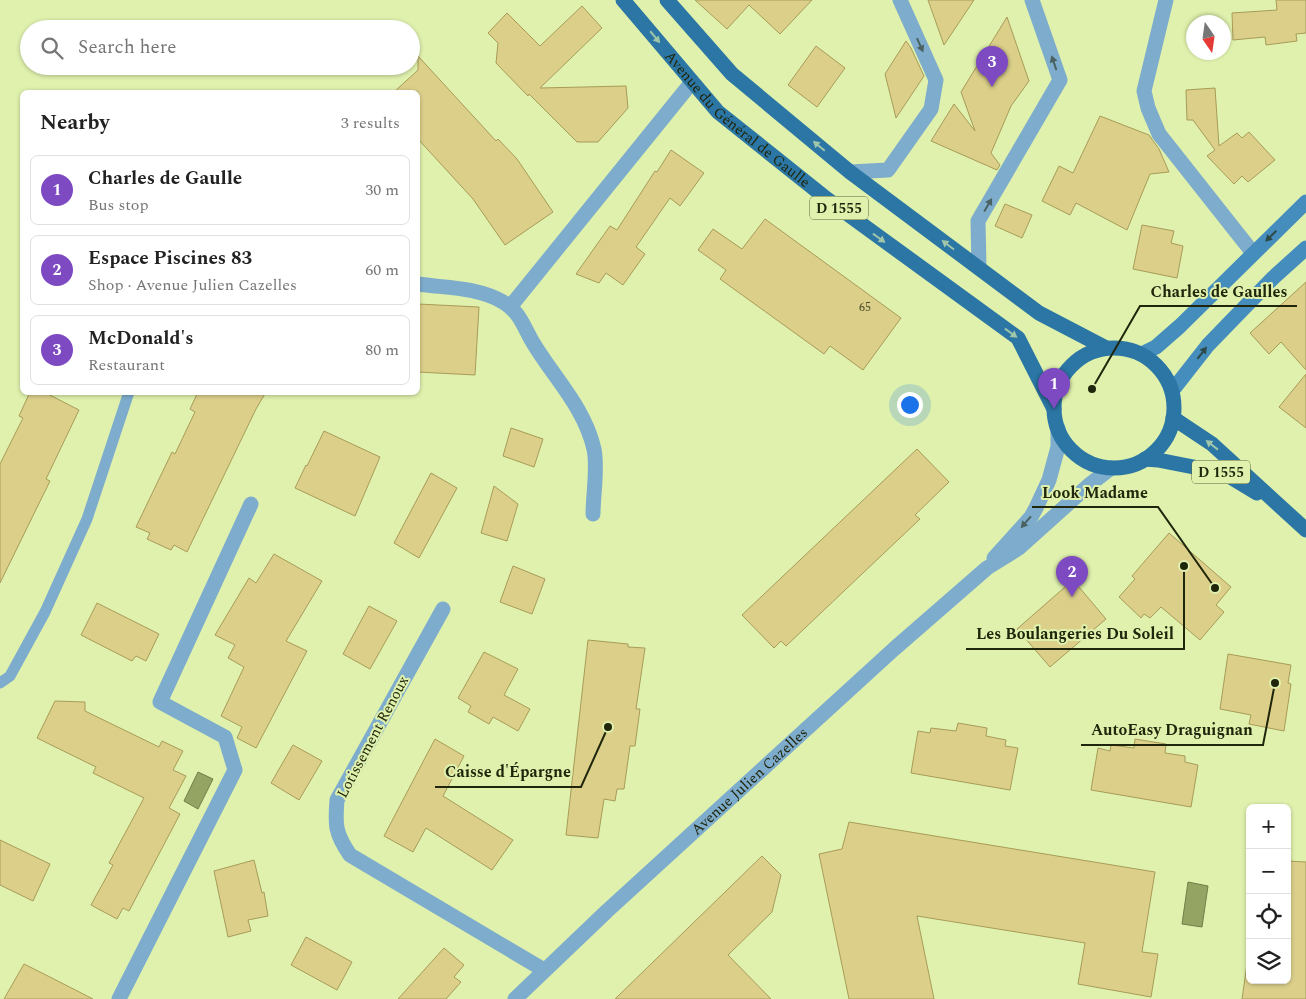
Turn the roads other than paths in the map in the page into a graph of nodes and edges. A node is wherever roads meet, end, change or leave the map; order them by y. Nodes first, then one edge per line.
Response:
1 (623, 0) edge
2 (667, 0) edge
3 (900, 0) edge
4 (1032, 0) edge
5 (1166, 0) edge
6 (692, 82) junction
7 (850, 172) junction
8 (1306, 202) edge
9 (1306, 248) edge
10 (1253, 253) junction
11 (979, 268) junction
12 (420, 284) edge
13 (510, 307) junction
14 (1106, 348) junction
15 (1142, 354) junction
16 (1172, 391) junction
17 (128, 395) edge
18 (1054, 408) junction
19 (1173, 418) junction
20 (1058, 428) junction
21 (1144, 459) junction
22 (1111, 468) junction
23 (251, 504) dead end
24 (1287, 513) junction
25 (592, 514) dead end
26 (1306, 530) edge
27 (987, 568) junction
28 (443, 609) dead end
29 (0, 683) edge
30 (544, 970) junction
31 (118, 999) edge
32 (515, 999) edge

1 -> 6 main road, Avenue du Général de Gaulle / D 1555
7 -> 2 main road, Avenue du Général de Gaulle / D 1555
3 -> 7 street
11 -> 4 street
5 - 10 street
6 - 13 street
6 -> 18 main road, Avenue du Général de Gaulle / D 1555
11 -> 7 main road, Avenue du Général de Gaulle / D 1555
8 -> 10 main road
16 -> 9 main road
10 - 15 main road
11 - 14 main road, Avenue du Général de Gaulle / D 1555
12 - 13 street
13 - 25 street
14 - 15 main road
14 - 18 main road
15 - 16 main road
16 - 19 main road
17 - 29 lane
18 - 20 main road
19 - 21 main road
24 -> 19 main road, D 1555
20 - 22 main road
20 -> 27 street, Avenue Julien Cazelles
21 - 22 main road
21 - 24 main road, D 1555
22 - 27 street, Avenue Julien Cazelles
23 - 31 street
24 - 26 main road, D 1555
27 - 30 street, Avenue Julien Cazelles
28 - 30 street, Lotissement Renoux
30 - 32 street, Avenue Julien Cazelles

